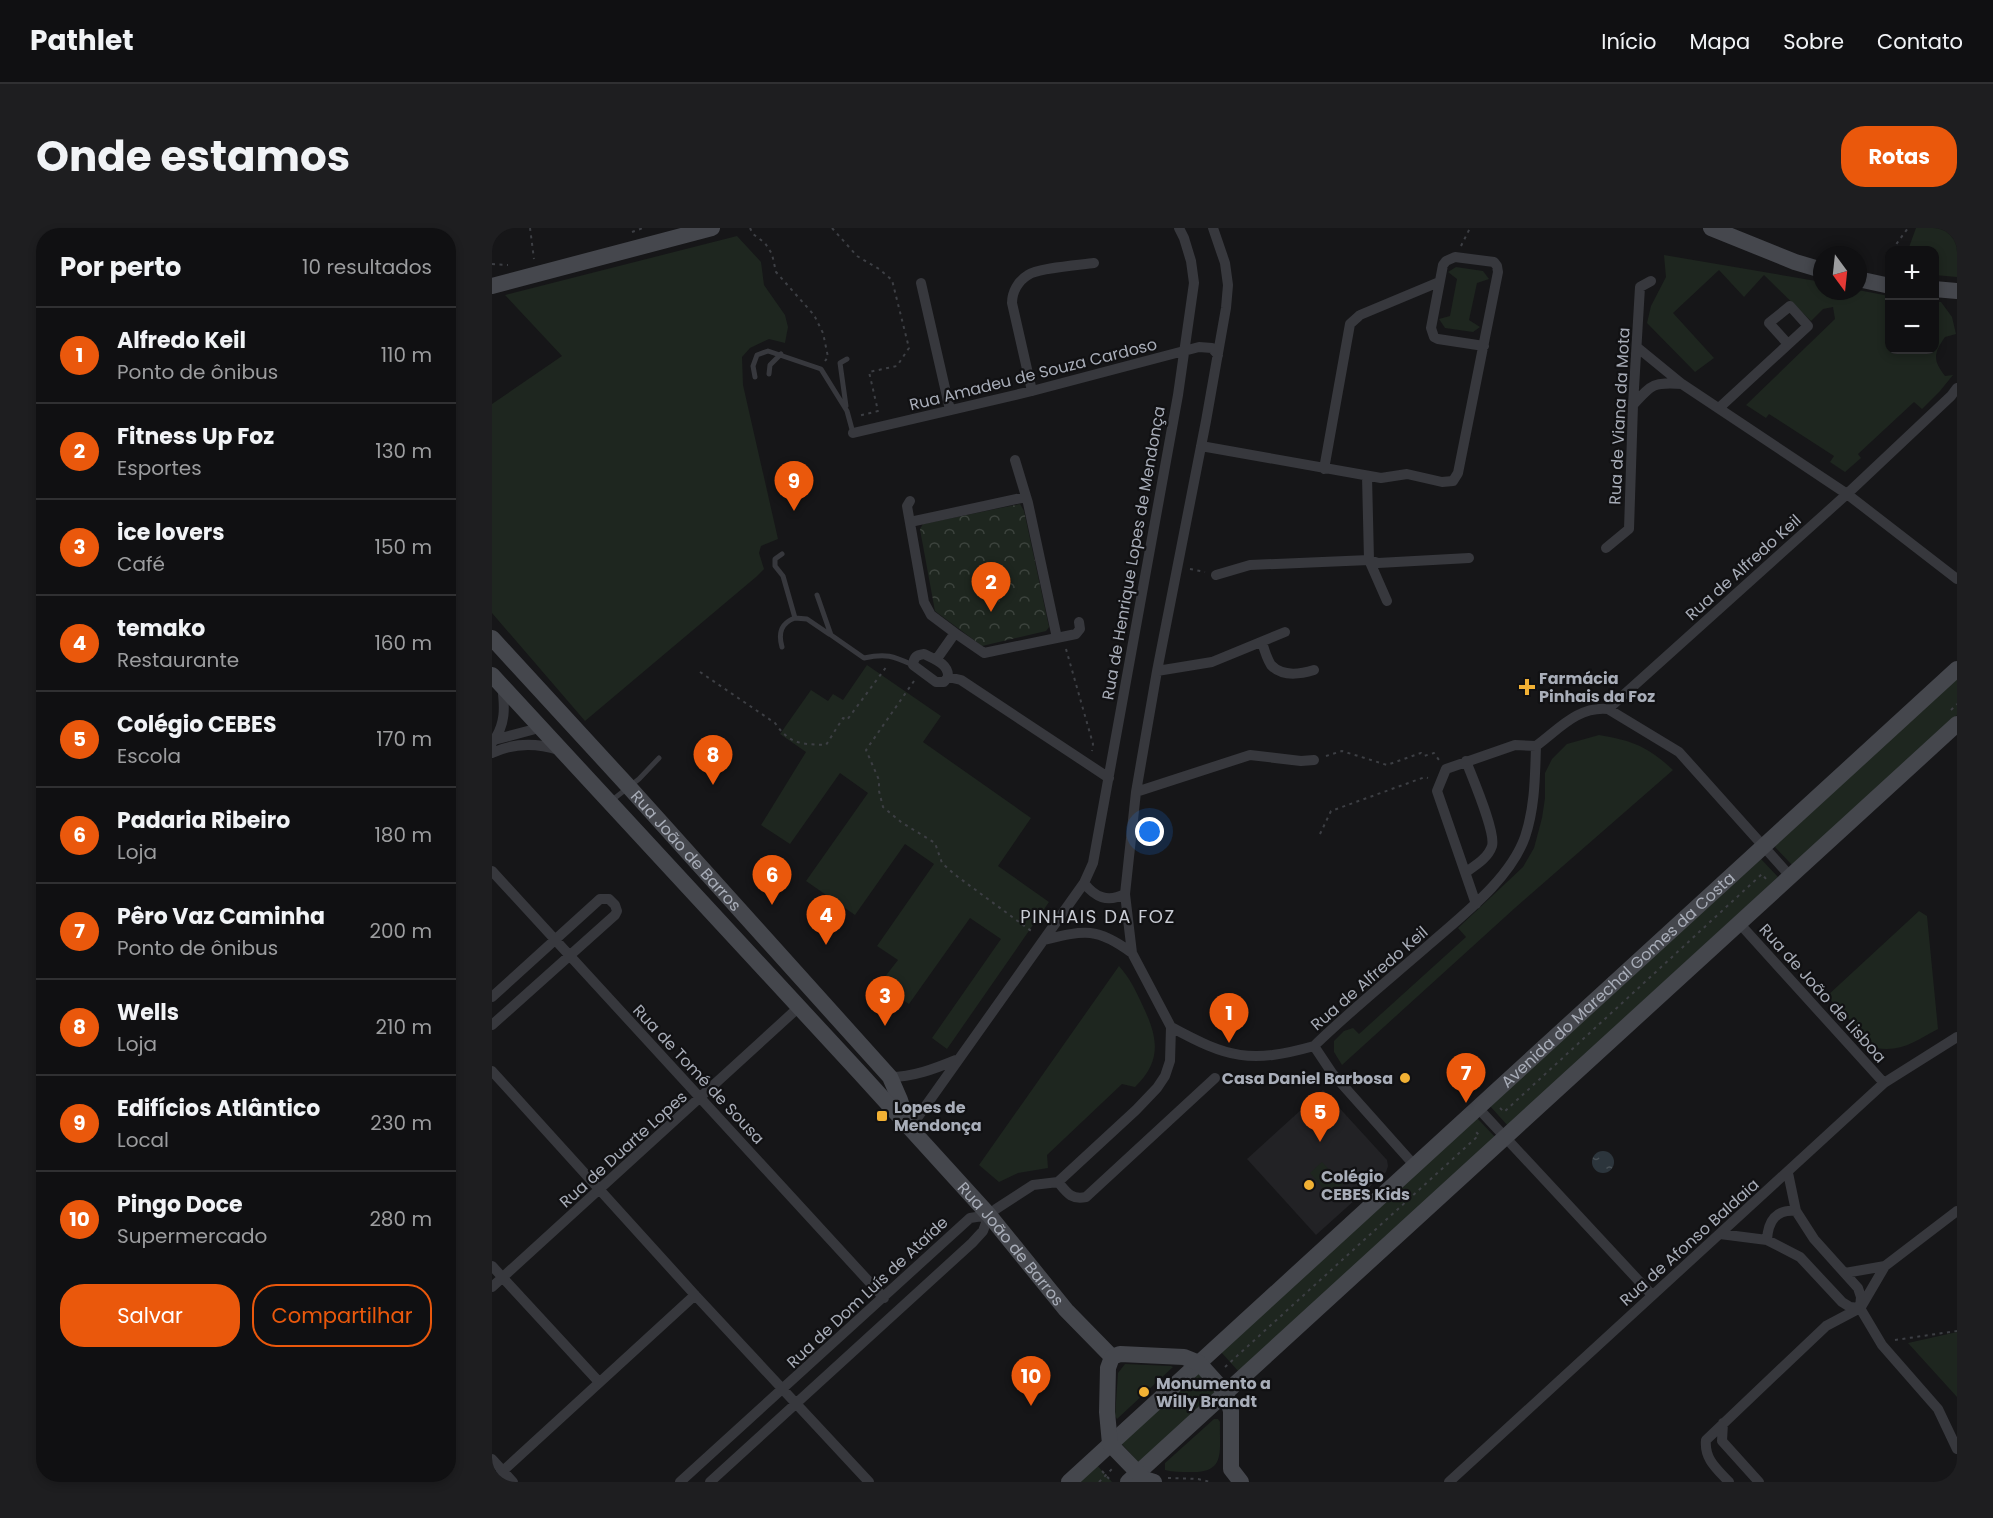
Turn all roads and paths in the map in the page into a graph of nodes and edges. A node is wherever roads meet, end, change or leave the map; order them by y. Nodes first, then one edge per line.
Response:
1 (530, 228) edge
2 (712, 228) edge
3 (750, 228) edge
4 (832, 228) edge
5 (1179, 228) edge
6 (1213, 228) edge
7 (1470, 228) edge
8 (1711, 228) edge
9 (1908, 228) edge
10 (1895, 246) edge
11 (1455, 257) junction
12 (1094, 262) dead end
13 (1813, 267) edge
14 (537, 274) junction
15 (1651, 281) dead end
16 (1867, 281) edge
17 (1440, 282) junction
18 (921, 283) dead end
19 (1885, 285) edge
20 (492, 286) edge
21 (1939, 290) edge
22 (1955, 294) edge
23 (1788, 344) dead end
24 (1484, 346) junction
25 (1638, 348) junction
26 (1184, 351) junction
27 (782, 354) junction
28 (1218, 355) junction
29 (847, 359) dead end
30 (821, 369) junction
31 (769, 374) dead end
32 (755, 377) dead end
33 (1682, 384) junction
34 (1957, 388) edge
35 (1032, 391) junction
36 (1633, 405) junction
37 (1719, 408) junction
38 (950, 410) junction
39 (848, 414) junction
40 (853, 433) joint
41 (1201, 446) junction
42 (1015, 460) dead end
43 (1324, 469) junction
44 (1367, 476) junction
45 (1847, 494) junction
46 (1026, 497) junction
47 (910, 501) dead end
48 (910, 522) junction
49 (1606, 548) dead end
50 (782, 554) dead end
51 (1469, 558) dead end
52 (1369, 560) junction
53 (1177, 567) junction
54 (1216, 574) joint
55 (1957, 579) edge
56 (817, 595) dead end
57 (1387, 602) dead end
58 (795, 618) junction
59 (1079, 622) dead end
60 (1286, 632) dead end
61 (955, 633) junction
62 (831, 635) junction
63 (492, 638) edge
64 (1057, 638) junction
65 (1262, 642) junction
66 (782, 647) dead end
67 (894, 656) junction
68 (936, 660) junction
69 (917, 669) junction
70 (1957, 669) edge
71 (1314, 670) dead end
72 (1157, 671) junction
73 (700, 672) dead end
74 (948, 677) junction
75 (497, 680) edge
76 (1608, 709) junction
77 (1957, 724) edge
78 (539, 728) junction
79 (578, 731) junction
80 (493, 741) edge
81 (1536, 746) junction
82 (563, 752) junction
83 (492, 753) edge
84 (658, 758) dead end
85 (1314, 760) joint
86 (1466, 761) junction
87 (1088, 765) junction
88 (1446, 769) junction
89 (1109, 778) junction
90 (1440, 781) junction
91 (629, 787) junction
92 (1136, 792) junction
93 (609, 803) junction
94 (1320, 834) dead end
95 (1763, 847) junction
96 (492, 871) edge
97 (1466, 872) junction
98 (1790, 876) junction
99 (1767, 880) dead end
100 (1084, 883) junction
101 (1125, 894) junction
102 (1476, 904) junction
103 (1739, 923) junction
104 (556, 940) junction
105 (1044, 940) junction
106 (1132, 953) junction
107 (570, 955) junction
108 (492, 997) edge
109 (799, 1007) junction
110 (492, 1025) edge
111 (1171, 1027) junction
112 (1957, 1037) edge
113 (1314, 1046) junction
114 (956, 1060) junction
115 (492, 1071) edge
116 (890, 1077) junction
117 (1215, 1078) dead end
118 (1884, 1083) junction
119 (701, 1099) junction
120 (1486, 1109) junction
121 (910, 1128) junction
122 (1473, 1129) dead end
123 (1505, 1138) junction
124 (1415, 1166) junction
125 (1788, 1173) junction
126 (1058, 1182) junction
127 (601, 1190) junction
128 (1796, 1211) junction
129 (1957, 1211) edge
130 (989, 1215) junction
131 (1720, 1234) junction
132 (1767, 1239) junction
133 (492, 1266) edge
134 (1885, 1266) junction
135 (1845, 1273) junction
136 (503, 1277) junction
137 (492, 1287) edge
138 (1652, 1294) junction
139 (696, 1295) junction
140 (884, 1298) junction
141 (1860, 1308) junction
142 (1957, 1331) edge
143 (1882, 1345) junction
144 (1112, 1357) junction
145 (1199, 1363) junction
146 (1222, 1363) dead end
147 (1225, 1366) junction
148 (1230, 1372) dead end
149 (599, 1382) junction
150 (783, 1389) junction
151 (1226, 1393) junction
152 (797, 1405) junction
153 (1723, 1423) junction
154 (1110, 1444) junction
155 (1957, 1449) edge
156 (492, 1460) edge
157 (1097, 1465) dead end
158 (1115, 1466) dead end
159 (503, 1472) junction
160 (1106, 1475) junction
161 (1133, 1478) edge
162 (1159, 1480) edge
163 (492, 1482) edge
164 (513, 1482) edge
165 (680, 1482) edge
166 (711, 1482) edge
167 (869, 1482) edge
168 (1069, 1482) edge
169 (1099, 1482) edge
170 (1112, 1482) edge
171 (1211, 1482) edge
172 (1240, 1482) edge
173 (1449, 1482) edge
174 (1729, 1482) edge
175 (1759, 1482) edge

1 - 14 path
2 - 14 street
3 - 30 path
4 - 39 path
5 - 26 street, Rua de Henrique Lopes de Mendonça
6 - 28 street
7 - 11 path
8 - 13 street
9 - 10 path
11 - 17 street
11 - 24 street
12 - 35 street
14 - 20 street
15 - 25 street, Rua de Viana da Mota
16 - 19 street
17 - 24 street
17 - 43 street
18 - 38 street
21 - 22 street
23 - 37 street
24 - 44 street
25 - 33 street
25 - 36 street, Rua de Viana da Mota
26 - 28 street, Rua Amadeu de Souza Cardoso
26 - 35 street, Rua Amadeu de Souza Cardoso
26 - 89 street, Rua de Henrique Lopes de Mendonça
27 - 30 lane
27 - 31 lane
27 - 32 lane
28 - 41 street
29 - 39 lane
30 - 39 lane
33 - 36 street
33 - 37 street
34 - 45 street, Rua de Alfredo Keil
35 - 38 street, Rua Amadeu de Souza Cardoso
36 - 49 street, Rua de Viana da Mota
37 - 45 street
38 - 40 street, Rua Amadeu de Souza Cardoso
39 - 40 lane
41 - 43 street
41 - 53 street
42 - 46 street
43 - 44 street
44 - 52 street
45 - 55 street
45 - 76 street, Rua de Alfredo Keil
46 - 48 street
46 - 64 street
47 - 48 street
48 - 61 street
50 - 58 lane
51 - 52 street
52 - 54 street
52 - 57 street
53 - 54 path
53 - 72 street
56 - 62 lane
58 - 62 lane
58 - 66 lane
59 - 64 street
60 - 65 street
61 - 64 street
61 - 68 street
62 - 67 lane
63 - 79 street, Rua João de Barros
64 - 87 path
65 - 71 street
65 - 72 street
67 - 69 lane
67 - 73 path
68 - 69 street
68 - 74 street
69 - 74 street
69 - 105 path
70 - 95 street, Avenida do Marechal Gomes da Costa
72 - 92 street
74 - 87 street
75 - 78 street, Rua João de Barros
75 - 80 street
76 - 81 street
76 - 95 street
77 - 98 street
78 - 79 street
78 - 80 street
78 - 82 street, Rua João de Barros
79 - 91 street, Rua João de Barros
81 - 86 street
81 - 102 street, Rua de Alfredo Keil
82 - 83 street
82 - 93 street, Rua João de Barros
84 - 91 lane
85 - 88 path
85 - 92 street
86 - 88 street
86 - 97 street
87 - 89 street
88 - 90 street
89 - 100 street, Rua de Henrique Lopes de Mendonça
90 - 94 path
90 - 97 street
91 - 93 lane
91 - 116 street, Rua João de Barros
92 - 101 street
93 - 109 street, Rua João de Barros
95 - 98 street
95 - 120 street, Avenida do Marechal Gomes da Costa
96 - 104 street, Rua de Tomé de Sousa
97 - 102 street
98 - 103 street
99 - 120 path
100 - 101 street
100 - 105 street, Rua de Henrique Lopes de Mendonça
101 - 106 street
102 - 113 street, Rua de Alfredo Keil
103 - 118 street, Rua de João de Lisboa
103 - 123 street
104 - 107 street, Rua de Tomé de Sousa
104 - 107 street
104 - 108 street
105 - 106 street
105 - 114 street, Rua de Henrique Lopes de Mendonça
106 - 111 street
107 - 110 street
107 - 119 street, Rua de Tomé de Sousa
109 - 119 street, Rua de Duarte Lopes
109 - 121 street, Rua João de Barros
111 - 113 street, Rua de Alfredo Keil
111 - 126 street
112 - 118 street, Rua de Afonso Baldaia
113 - 124 street
114 - 116 street
114 - 121 street, Rua de Henrique Lopes de Mendonça
115 - 127 street
116 - 121 street, Rua João de Barros
117 - 126 street
118 - 125 street, Rua de Afonso Baldaia
119 - 127 street, Rua de Duarte Lopes
119 - 140 street, Rua de Tomé de Sousa
120 - 123 street
120 - 124 street, Avenida do Marechal Gomes da Costa
121 - 130 street, Rua João de Barros
122 - 147 path
123 - 138 street
123 - 151 street
124 - 145 street, Avenida do Marechal Gomes da Costa
125 - 128 street
125 - 131 street, Rua de Afonso Baldaia
126 - 130 street
127 - 136 street, Rua de Duarte Lopes
127 - 139 street
128 - 132 street
128 - 135 street
129 - 134 street
130 - 140 street, Rua de Dom Luís de Ataíde
130 - 144 street, Rua João de Barros
130 - 152 street
131 - 132 street
131 - 138 street, Rua de Afonso Baldaia
132 - 141 street
133 - 136 street
134 - 135 street
134 - 141 street
135 - 141 street
136 - 137 street, Rua de Duarte Lopes
136 - 149 street
138 - 173 street, Rua de Afonso Baldaia
139 - 149 street
139 - 150 street
140 - 150 street, Rua de Dom Luís de Ataíde
141 - 143 street
141 - 153 street
142 - 143 path
143 - 155 street
144 - 145 street
144 - 154 street
145 - 151 street
145 - 154 street, Avenida do Marechal Gomes da Costa
146 - 147 path
147 - 148 path
149 - 159 street
150 - 152 street, Rua de Dom Luís de Ataíde
150 - 165 street, Rua de Dom Luís de Ataíde
151 - 161 street
151 - 172 street
152 - 166 street
152 - 167 street, Rua de Dom Luís de Ataíde
153 - 174 street
153 - 175 street
154 - 161 street
154 - 168 street, Avenida do Marechal Gomes da Costa
156 - 159 street
157 - 160 path
158 - 160 path
159 - 163 street
159 - 164 street
160 - 169 path
160 - 170 path
161 - 162 street
162 - 171 path

